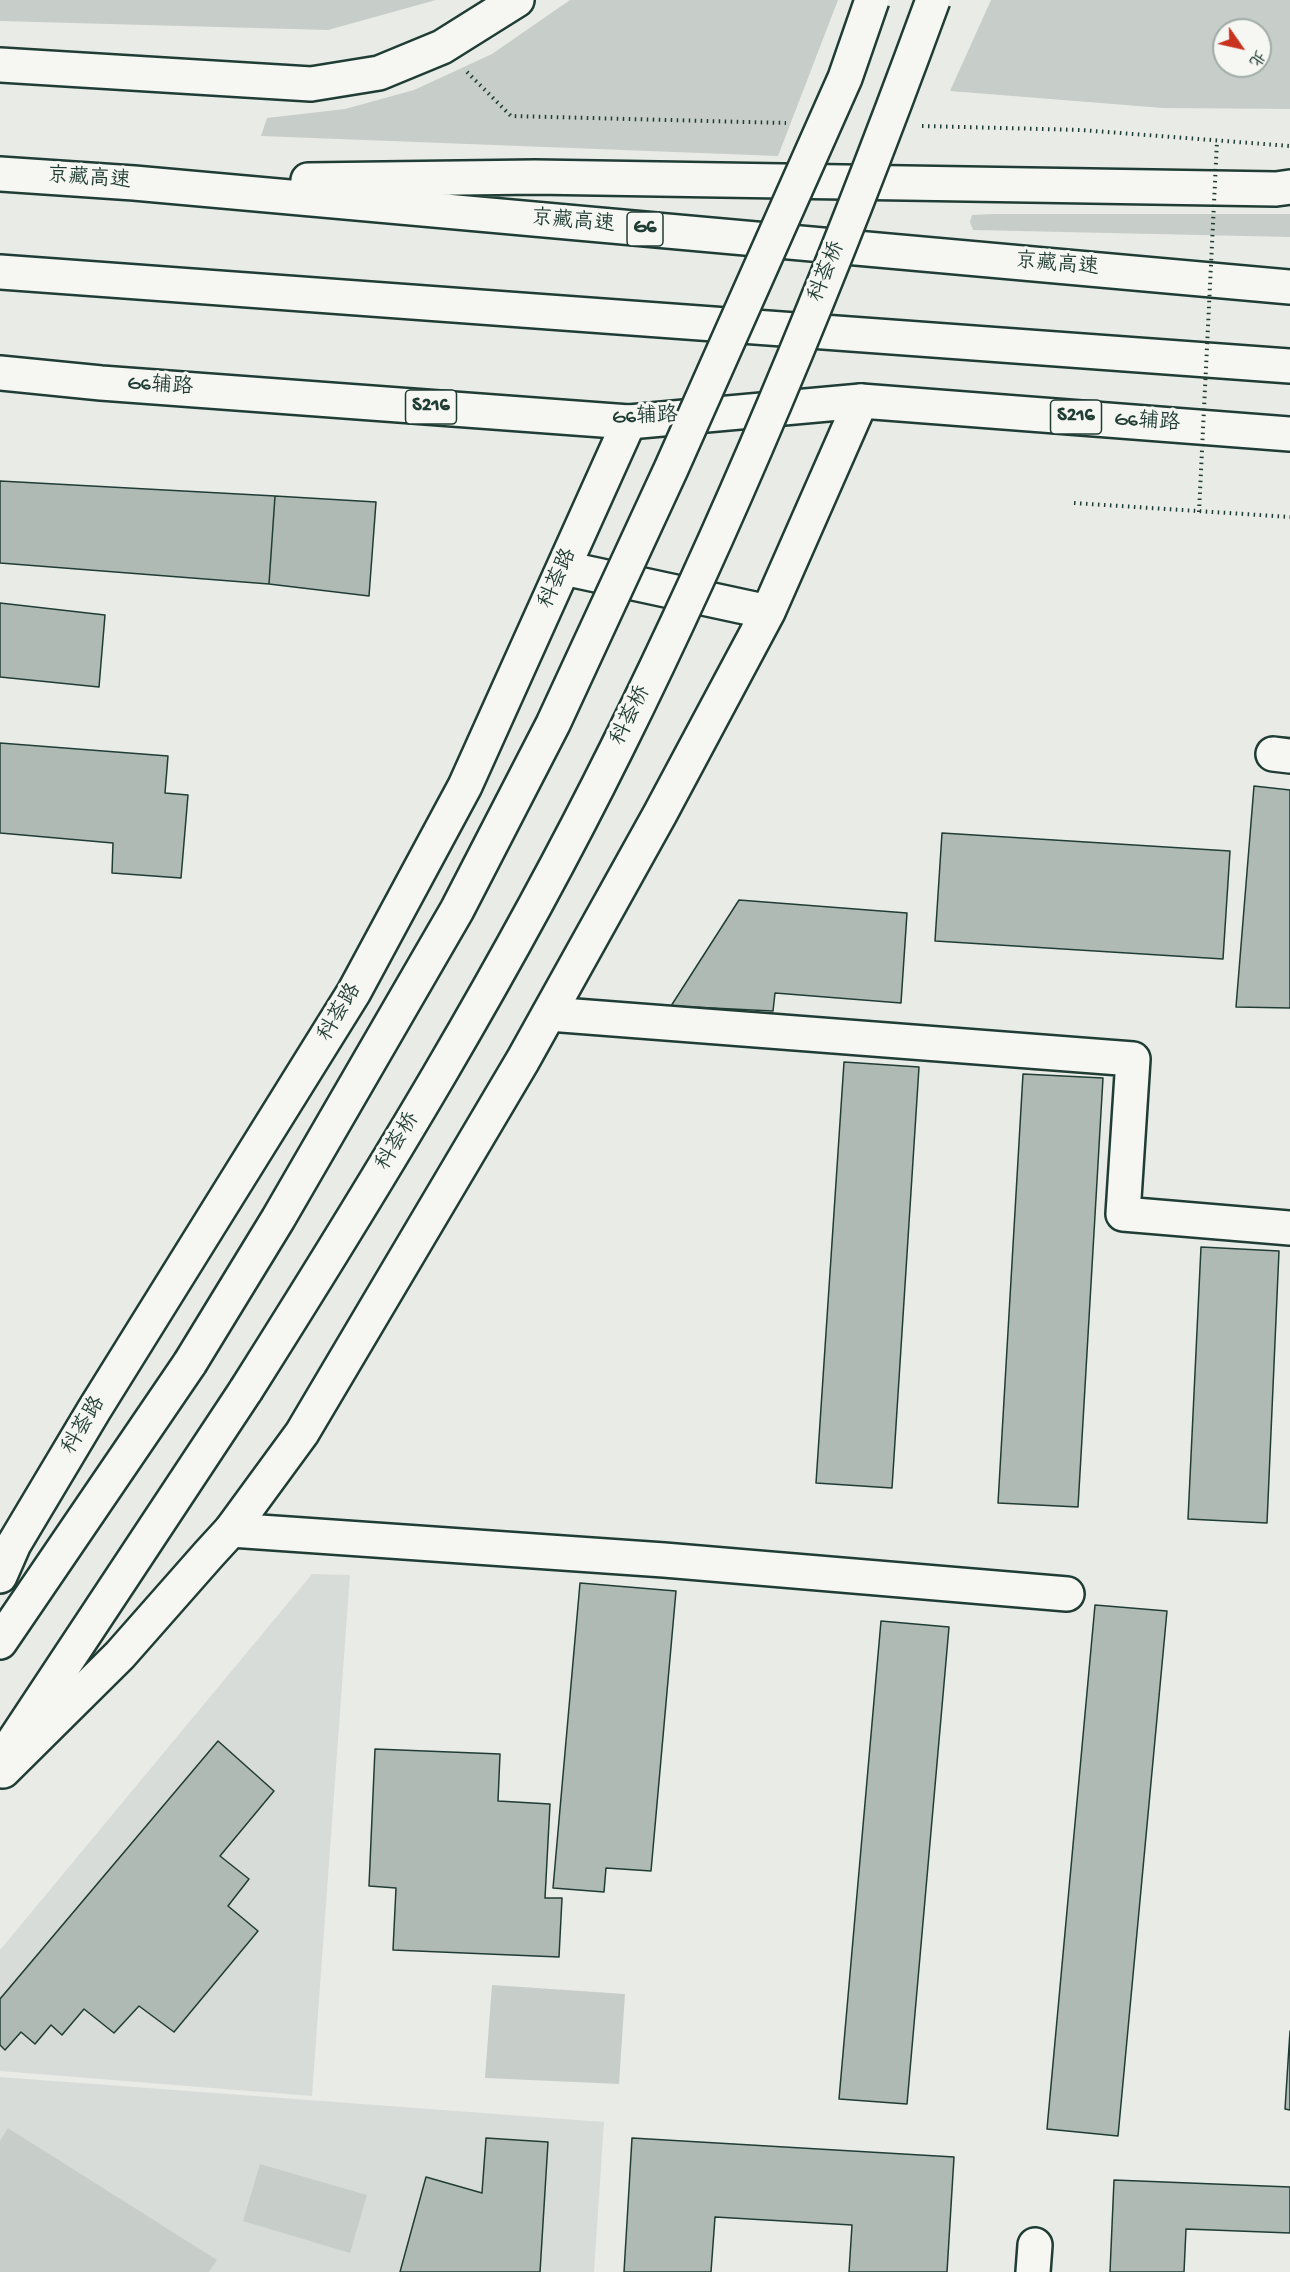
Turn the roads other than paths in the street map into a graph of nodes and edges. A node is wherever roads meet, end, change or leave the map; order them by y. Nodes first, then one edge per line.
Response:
1 (517, 0) edge
2 (872, 0) edge
3 (933, 0) edge
4 (0, 65) edge
5 (0, 174) edge
6 (134, 183) junction
7 (1290, 187) edge
8 (0, 272) edge
9 (1290, 286) edge
10 (1290, 366) edge
11 (0, 373) edge
12 (861, 401) junction
13 (629, 422) junction
14 (1290, 434) edge
15 (564, 568) junction
16 (768, 612) junction
17 (549, 1014) junction
18 (1290, 1228) edge
19 (231, 1530) junction
20 (7, 1543) edge
21 (0, 1576) edge
22 (1067, 1594) dead end
23 (0, 1642) edge
24 (0, 1762) edge
25 (0, 1774) edge

1 - 4 main road
2 - 23 main road, bridge
3 - 24 main road, 科荟桥, bridge
5 - 6 main road, 京藏高速 / G6
6 - 7 main road
6 - 9 main road, 京藏高速 / G6
8 - 10 main road
11 - 13 main road, G6辅路 / S216
12 - 13 main road, G6辅路 / S216
12 - 14 main road, G6辅路 / S216
12 - 16 main road
13 - 15 main road, 科荟路
15 - 16 main road
15 - 20 main road, 科荟路
16 - 17 main road
17 - 18 main road
17 - 19 main road
19 - 22 main road
19 - 25 main road
20 - 21 main road, 科荟路

